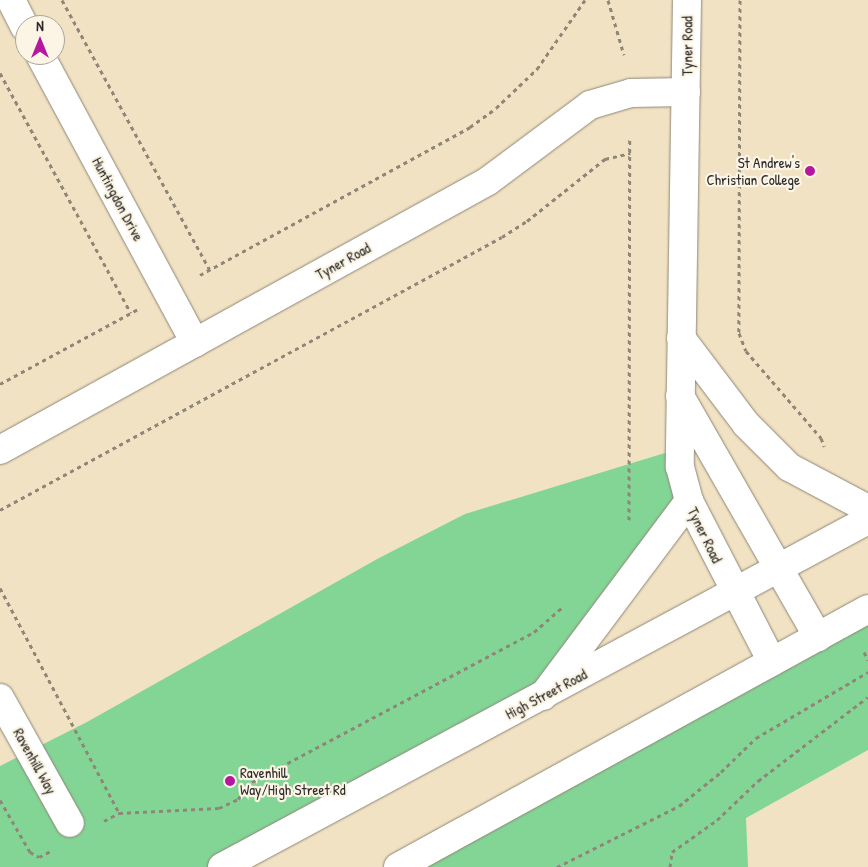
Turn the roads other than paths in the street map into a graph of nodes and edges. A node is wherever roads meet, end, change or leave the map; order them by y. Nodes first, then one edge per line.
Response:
1 (10, 0) edge
2 (687, 0) edge
3 (18, 15) edge
4 (45, 65) edge
5 (686, 92) junction
6 (681, 338) junction
7 (195, 343) junction
8 (680, 396) junction
9 (0, 450) edge
10 (688, 500) junction
11 (868, 509) edge
12 (868, 520) edge
13 (778, 566) junction
14 (734, 591) junction
15 (868, 609) edge
16 (818, 637) junction
17 (772, 662) junction
18 (543, 696) junction
19 (0, 698) edge
20 (64, 835) road end
21 (222, 867) edge
22 (398, 867) edge

1 - 3 main road
2 - 5 main road, Tyner Road
4 - 7 main road, Huntingdon Drive
5 - 6 main road, Tyner Road
5 - 7 main road, Tyner Road
6 - 8 main road, Tyner Road
6 - 11 main road
7 - 9 main road, Tyner Road
8 - 10 main road, Tyner Road
8 - 13 main road
10 - 14 main road, Tyner Road
10 - 18 main road
12 - 13 main road, High Street Road
13 - 14 main road, High Street Road
13 - 16 main road
14 - 17 main road, Tyner Road
14 - 18 main road, High Street Road
15 - 16 main road
16 - 17 main road
17 - 22 main road
18 - 21 main road, High Street Road
19 - 20 main road, Ravenhill Way

